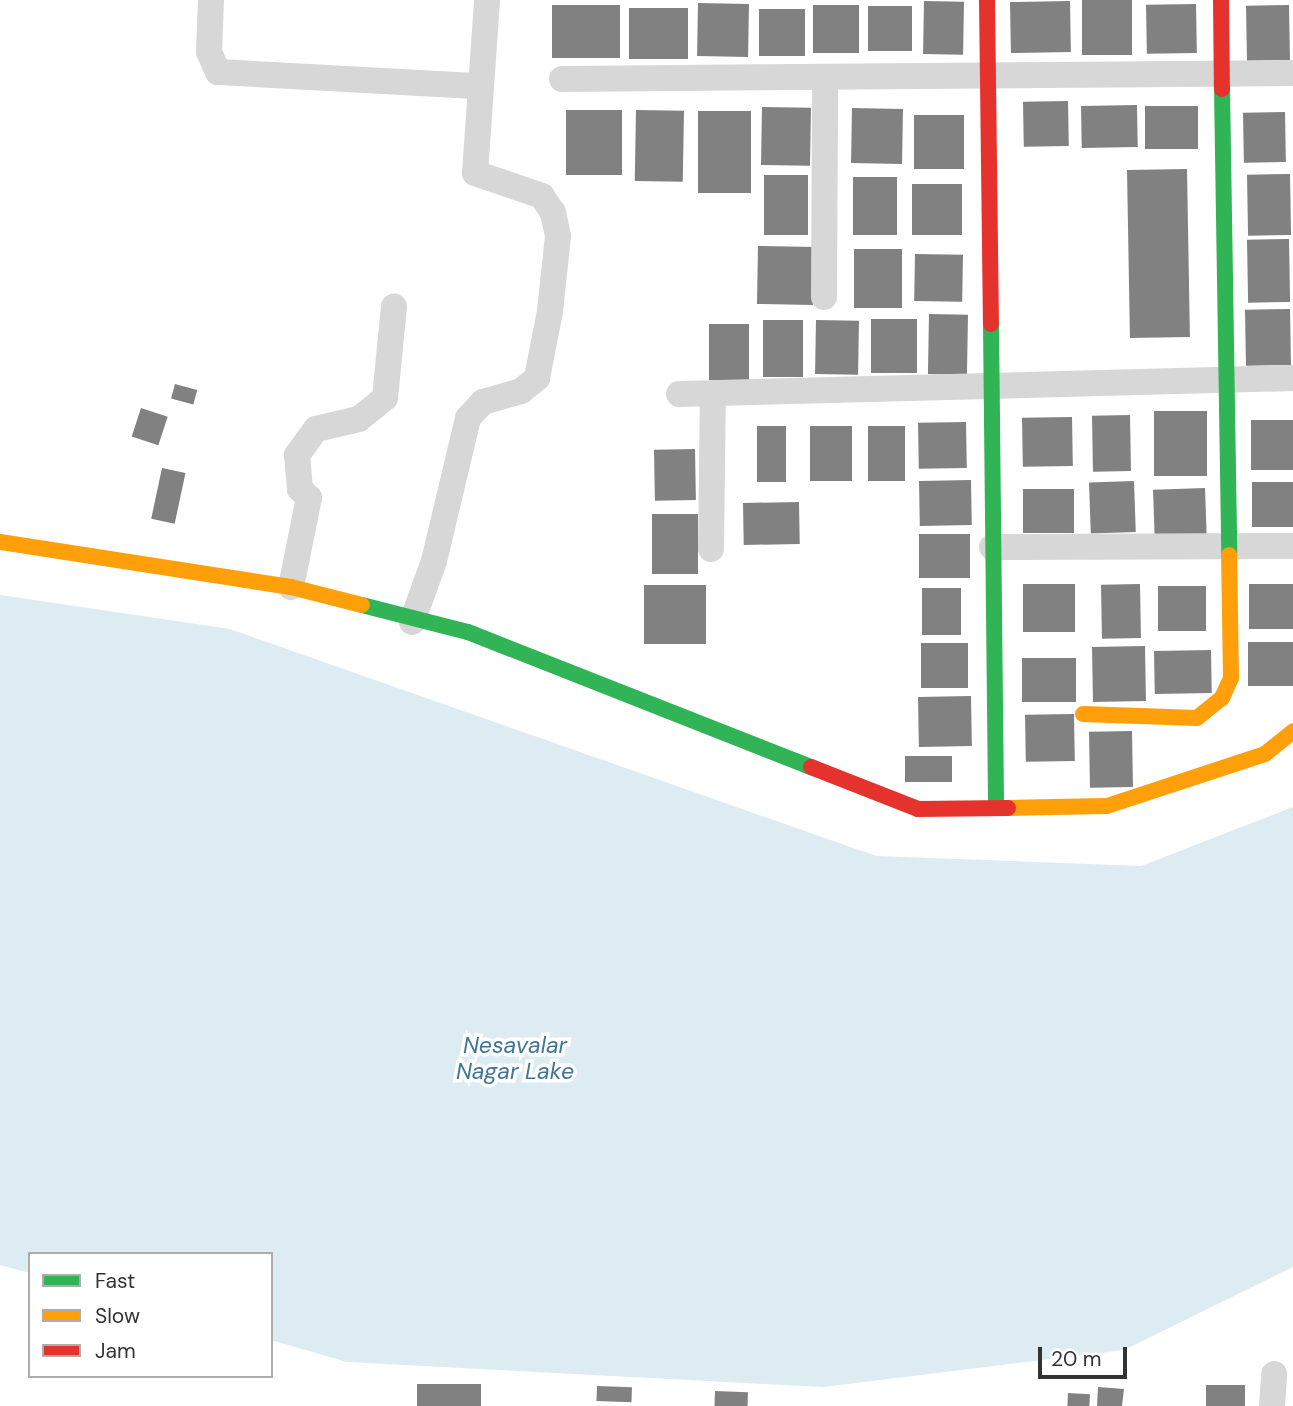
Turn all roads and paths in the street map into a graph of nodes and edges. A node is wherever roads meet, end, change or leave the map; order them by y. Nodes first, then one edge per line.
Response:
1 (211, 0) edge
2 (487, 0) edge
3 (987, 0) edge
4 (1221, 0) edge
5 (1293, 73) edge
6 (1222, 74) junction
7 (825, 78) junction
8 (988, 78) junction
9 (562, 79) dead end
10 (480, 86) junction
11 (824, 297) dead end
12 (394, 306) dead end
13 (1293, 378) edge
14 (1226, 379) junction
15 (988, 386) junction
16 (713, 393) junction
17 (679, 394) dead end
18 (0, 542) edge
19 (1293, 545) edge
20 (1229, 546) junction
21 (992, 547) junction
22 (711, 549) dead end
23 (291, 587) junction
24 (412, 622) junction
25 (1083, 714) dead end
26 (1293, 731) edge
27 (996, 808) junction
28 (1274, 1374) dead end
29 (1272, 1406) edge

1 - 10 street
2 - 10 street
3 - 8 street
4 - 6 street
5 - 6 street
6 - 8 street
6 - 14 street
7 - 8 street
7 - 9 street
7 - 11 street
8 - 15 street
10 - 24 street
12 - 23 street
13 - 14 street
14 - 15 street
14 - 20 street
15 - 16 street
15 - 21 street
16 - 17 street
16 - 22 street
18 - 23 street
19 - 20 street
20 - 21 street
20 - 25 street
21 - 27 street
23 - 24 street
24 - 27 street
26 - 27 street
28 - 29 street

